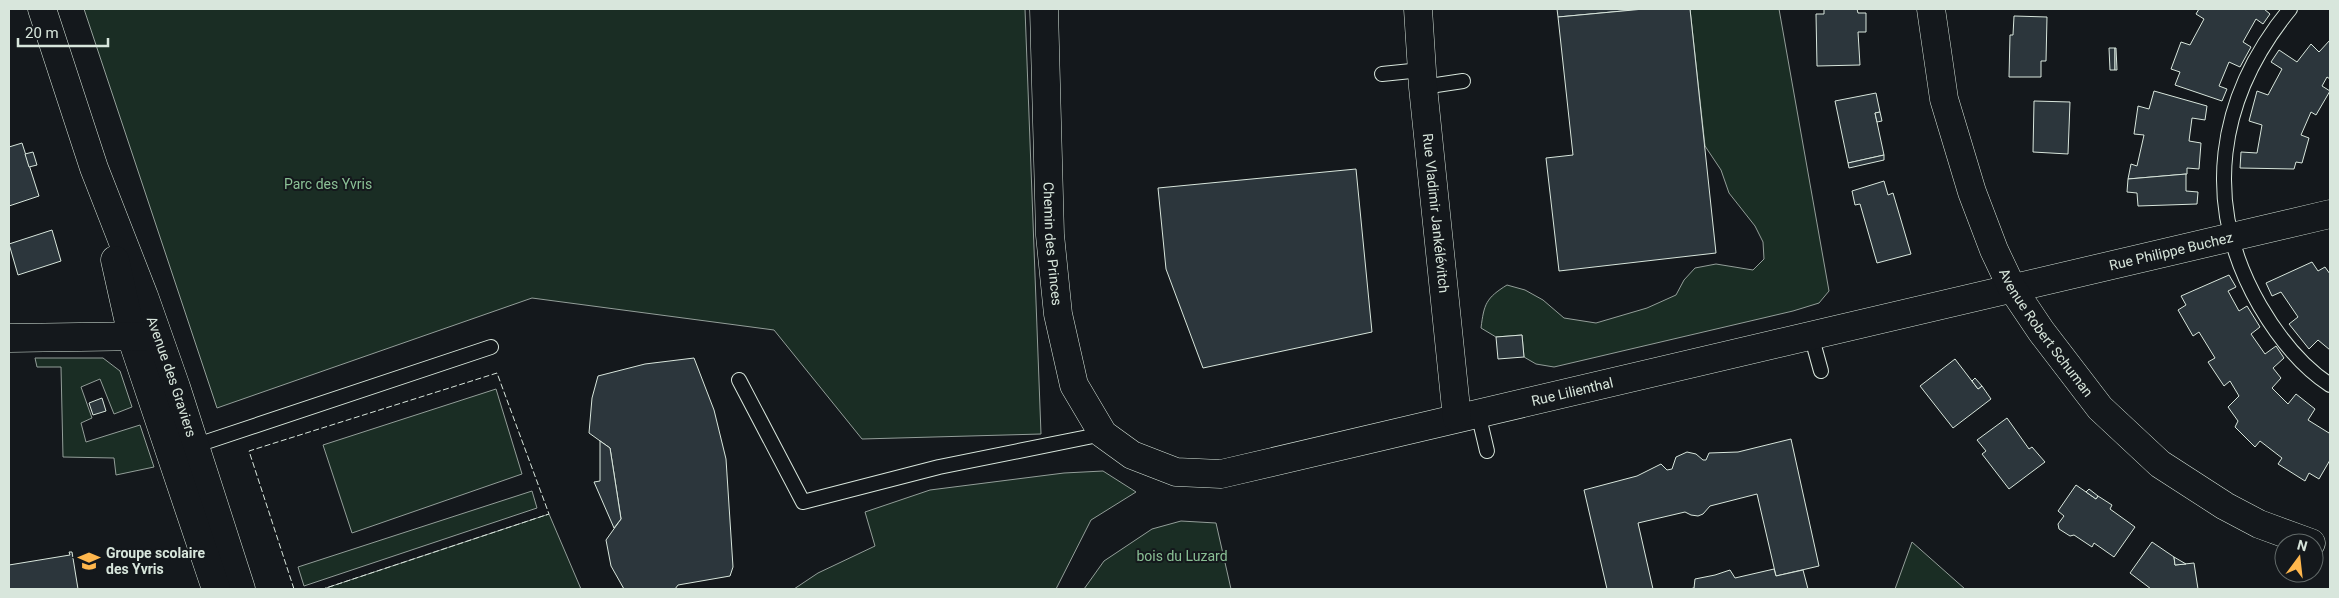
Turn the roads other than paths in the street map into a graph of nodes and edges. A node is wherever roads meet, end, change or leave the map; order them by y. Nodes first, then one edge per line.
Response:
1 (42, 9) edge
2 (1044, 9) edge
3 (1418, 9) edge
4 (1931, 9) edge
5 (2290, 9) edge
6 (1382, 74) dead end
7 (1422, 78) junction
8 (1463, 81) dead end
9 (2330, 214) edge
10 (2230, 238) junction
11 (2012, 288) junction
12 (1811, 335) junction
13 (145, 336) junction
14 (9, 338) edge
15 (491, 347) dead end
16 (1821, 371) dead end
17 (739, 380) dead end
18 (2330, 385) edge
19 (1468, 415) junction
20 (1104, 434) junction
21 (184, 450) junction
22 (1487, 451) dead end
23 (1132, 455) joint
24 (2286, 533) edge
25 (216, 589) edge
26 (241, 589) edge

1 - 13 street, Avenue des Graviers
2 - 20 street, Chemin des Princes
3 - 7 street, Rue Vladimir Jankélévitch
4 - 11 street, Avenue Robert Schuman
5 - 10 lane
6 - 7 lane
7 - 8 lane
7 - 19 street, Rue Vladimir Jankélévitch
9 - 10 street, Rue Philippe Buchez
10 - 11 street, Rue Philippe Buchez
10 - 18 lane
11 - 12 street, Rue Lilienthal
11 - 24 street, Avenue Robert Schuman
12 - 16 lane
12 - 19 street, Rue Lilienthal
13 - 14 street
13 - 21 street, Avenue des Graviers
15 - 21 lane
17 - 20 lane
19 - 22 lane
19 - 23 street, Rue Lilienthal
20 - 23 street, Chemin des Princes
21 - 25 street, Avenue des Graviers
21 - 26 street, Avenue des Graviers

